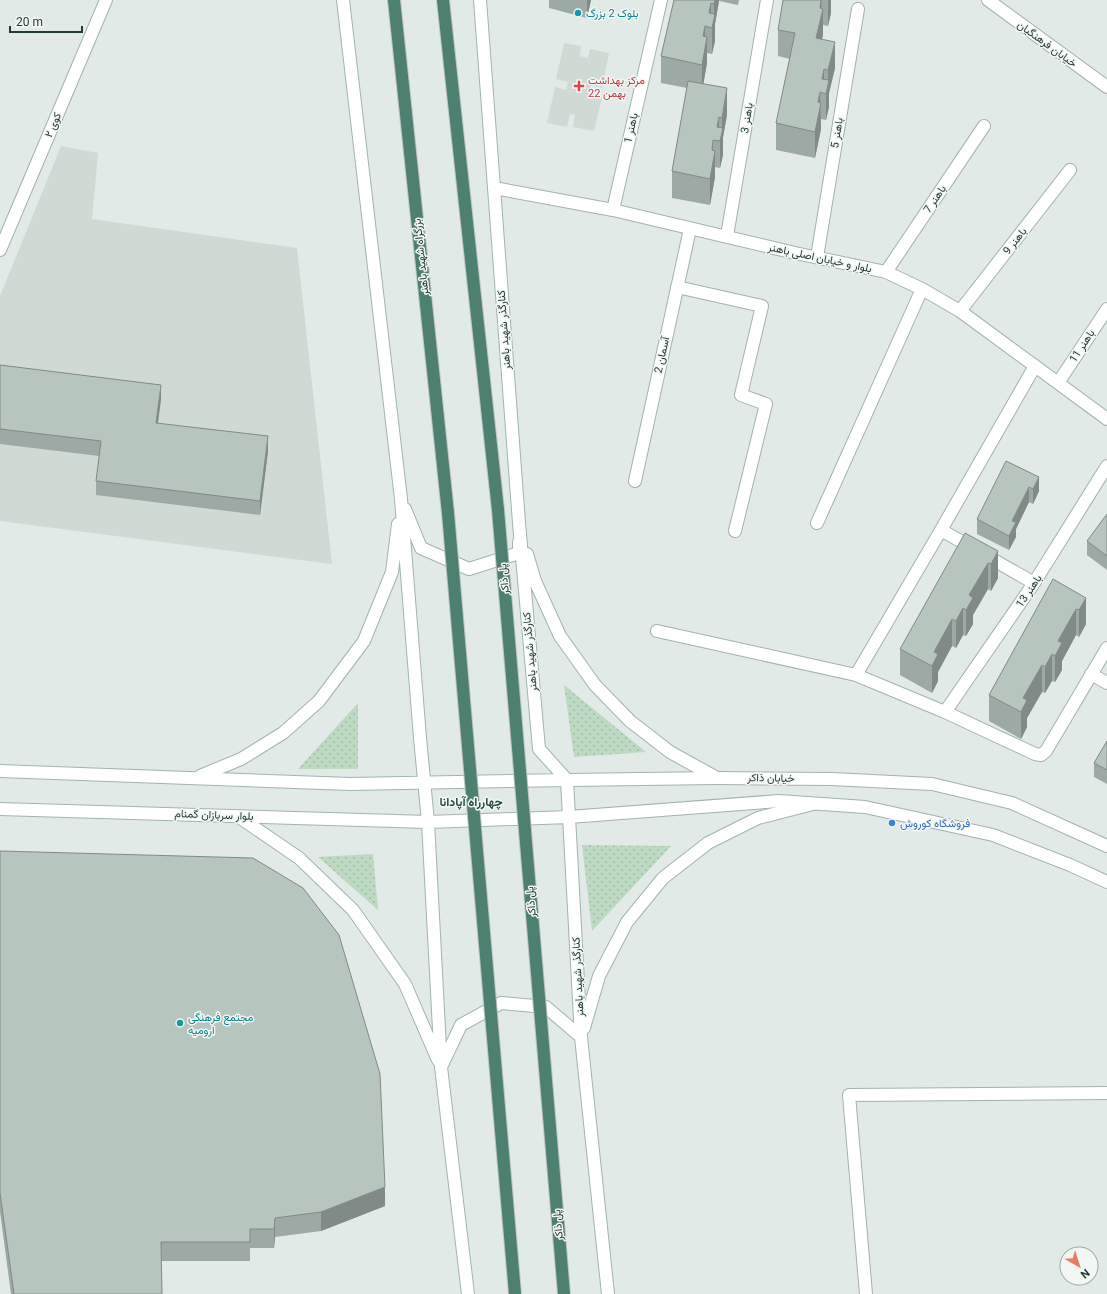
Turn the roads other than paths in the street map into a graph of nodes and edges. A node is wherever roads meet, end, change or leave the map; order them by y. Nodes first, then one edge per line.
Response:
1 (106, 0) edge
2 (343, 0) edge
3 (394, 0) edge
4 (443, 0) edge
5 (480, 0) edge
6 (661, 0) edge
7 (767, 0) edge
8 (988, 0) edge
9 (858, 9) dead end
10 (1107, 87) edge
11 (984, 126) dead end
12 (1070, 170) dead end
13 (494, 188) junction
14 (613, 210) junction
15 (690, 229) junction
16 (727, 236) junction
17 (0, 250) edge
18 (817, 257) junction
19 (886, 272) junction
20 (677, 287) junction
21 (922, 289) junction
22 (1107, 309) edge
23 (960, 311) junction
24 (1035, 366) junction
25 (1058, 383) junction
26 (1107, 419) edge
27 (1107, 466) edge
28 (635, 481) dead end
29 (401, 499) junction
30 (519, 523) junction
31 (817, 523) dead end
32 (941, 530) junction
33 (735, 531) dead end
34 (1034, 584) junction
35 (657, 631) dead end
36 (1107, 648) edge
37 (1091, 674) junction
38 (856, 675) junction
39 (1107, 683) edge
40 (945, 712) junction
41 (0, 771) edge
42 (195, 778) junction
43 (717, 778) junction
44 (567, 780) junction
45 (424, 782) junction
46 (813, 804) junction
47 (0, 808) edge
48 (238, 816) junction
49 (569, 817) junction
50 (428, 822) junction
51 (1107, 846) edge
52 (1107, 882) edge
53 (581, 1037) junction
54 (441, 1067) junction
55 (1107, 1093) edge
56 (468, 1294) edge
57 (515, 1294) edge
58 (564, 1294) edge
59 (608, 1294) edge
60 (866, 1294) edge

1 - 17 street, کوی ۲
2 - 29 street
3 - 57 highway, بزرگراه شهید باهنر, bridge
4 - 58 highway, پل ذاکر, bridge
5 - 13 street, کنارگذر شهید باهنر
6 - 14 street, باهنر 1
7 - 16 street, باهنر 3
8 - 10 street, خیابان فرهنگیان
9 - 18 street, باهنر 5
11 - 19 street, باهنر 7
12 - 23 street, باهنر 9
13 - 14 street, بلوار و خیابان اصلی باهنر
13 - 30 street, کنارگذر شهید باهنر
14 - 15 street, بلوار و خیابان اصلی باهنر
15 - 16 street, بلوار و خیابان اصلی باهنر
15 - 20 street, آسمان 2
16 - 18 street, بلوار و خیابان اصلی باهنر
18 - 19 street, بلوار و خیابان اصلی باهنر
19 - 21 street, بلوار و خیابان اصلی باهنر
20 - 28 street, آسمان 2
20 - 33 street
21 - 23 street, بلوار و خیابان اصلی باهنر
21 - 31 street
22 - 25 street, باهنر 11
23 - 24 street, بلوار و خیابان اصلی باهنر
24 - 25 street, بلوار و خیابان اصلی باهنر
24 - 32 street
25 - 26 street, بلوار و خیابان اصلی باهنر
27 - 34 street, باهنر 13
29 - 30 street
29 - 42 street
29 - 45 street
30 - 43 street
30 - 44 street, کنارگذر شهید باهنر
32 - 34 street
32 - 38 street
34 - 40 street, باهنر 13
35 - 38 street
36 - 37 street
37 - 39 street
37 - 40 street
38 - 40 street
41 - 42 street
42 - 45 street
43 - 44 street, خیابان ذاکر
43 - 51 street, خیابان ذاکر
44 - 45 street, خیابان ذاکر
44 - 49 street, کنارگذر شهید باهنر
45 - 50 street
46 - 49 street, خیابان ذاکر
46 - 52 street, خیابان ذاکر
46 - 53 street
47 - 48 street, بلوار سربازان گمنام
48 - 50 street, بلوار سربازان گمنام
48 - 54 street
49 - 50 street, خیابان ذاکر
49 - 53 street, کنارگذر شهید باهنر
50 - 54 street
53 - 54 street
53 - 59 street, کنارگذر شهید باهنر
54 - 56 street
55 - 60 street

